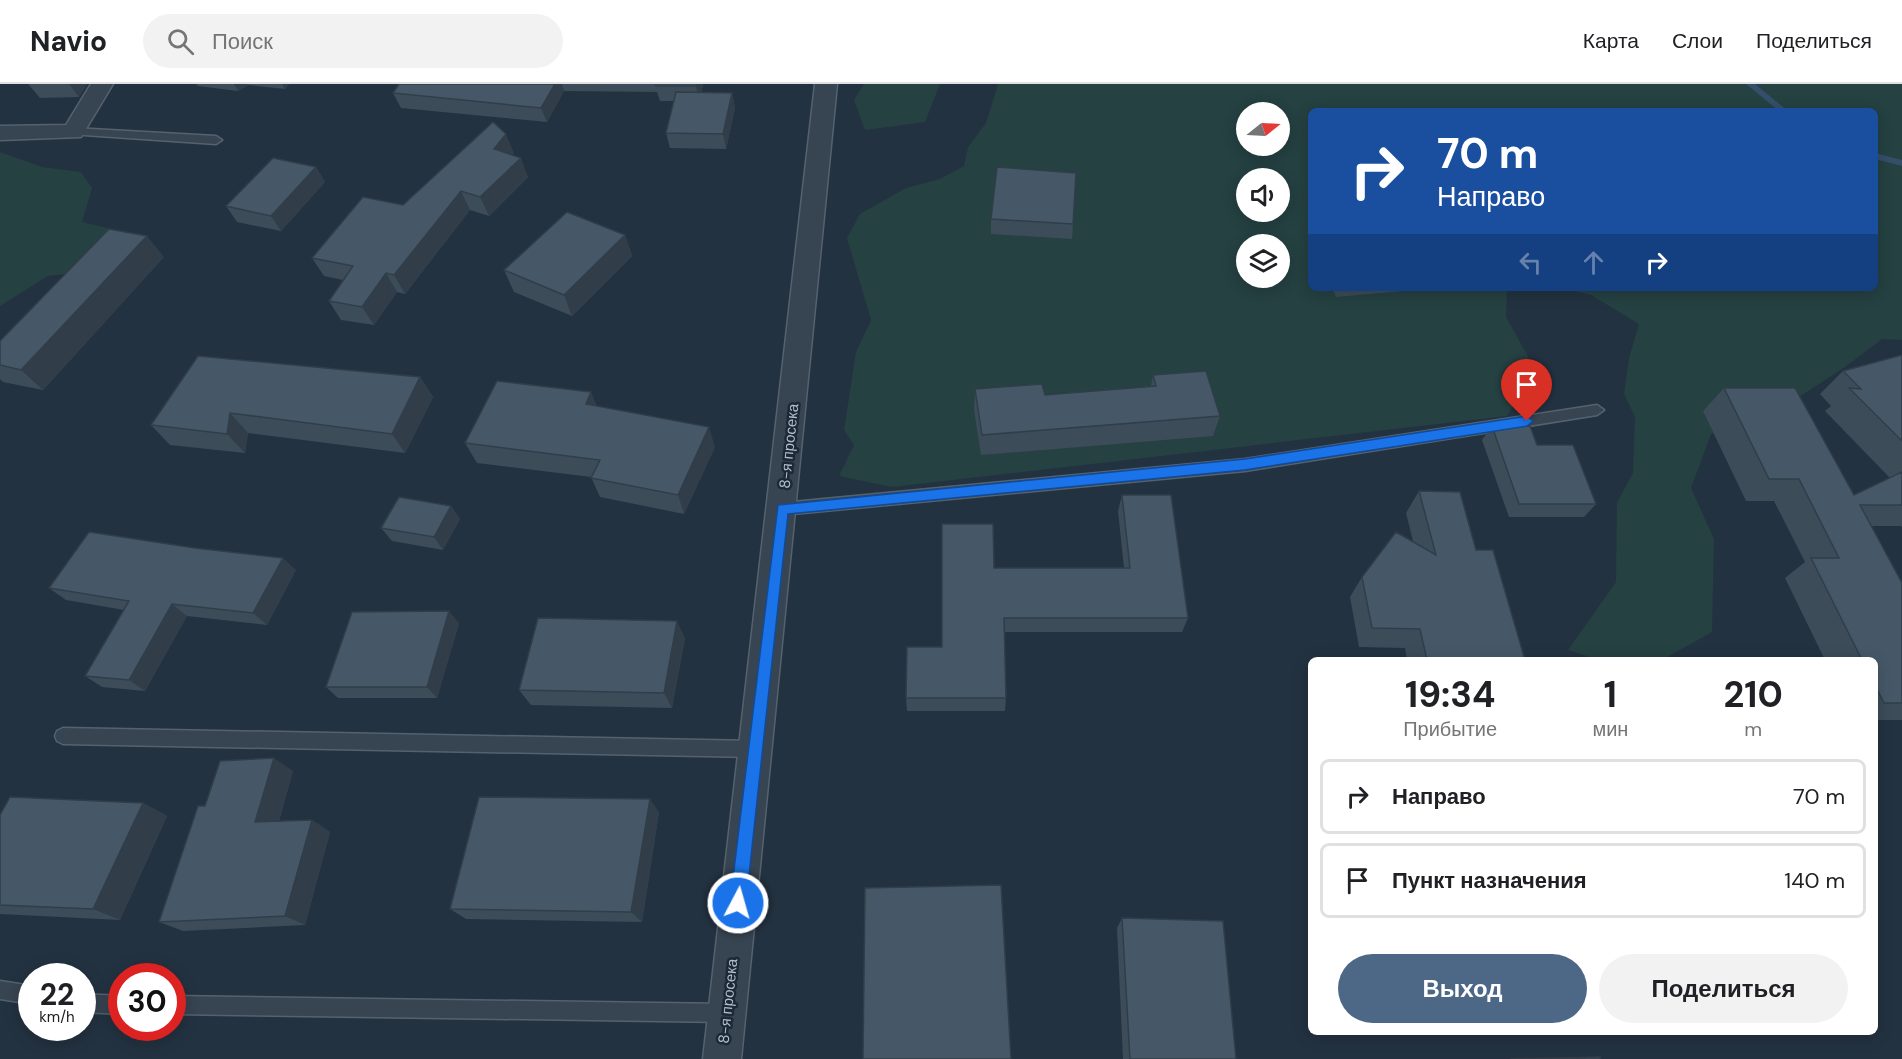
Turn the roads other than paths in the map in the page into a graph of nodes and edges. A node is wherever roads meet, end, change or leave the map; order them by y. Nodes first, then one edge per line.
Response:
1 (102, 84) edge
2 (826, 84) edge
3 (74, 132) junction
4 (0, 133) edge
5 (216, 140) dead end
6 (1597, 410) dead end
7 (782, 509) junction
8 (63, 736) dead end
9 (754, 749) junction
10 (0, 990) edge
11 (18, 993) edge
12 (186, 1005) edge
13 (726, 1013) junction
14 (722, 1059) edge

1 - 3 street
2 - 7 street, 8-я просека
3 - 4 street
3 - 5 lane
6 - 7 lane
7 - 9 street, 8-я просека
8 - 9 lane
9 - 13 street, 8-я просека
10 - 11 lane
12 - 13 lane
13 - 14 street, 8-я просека

